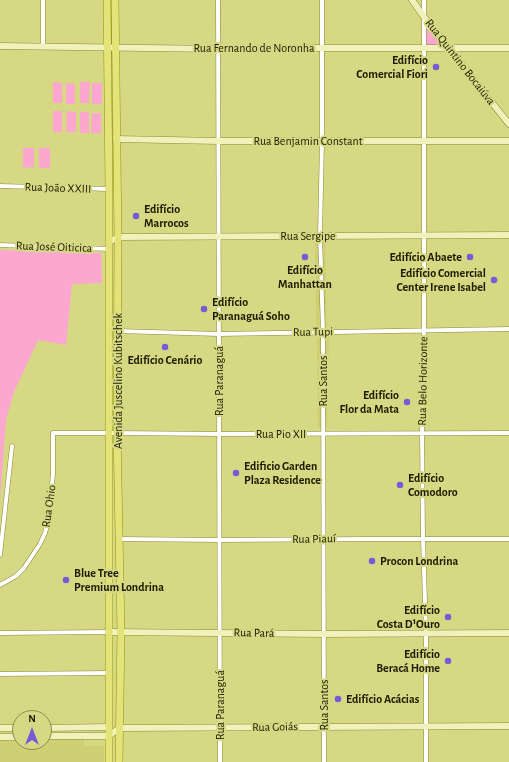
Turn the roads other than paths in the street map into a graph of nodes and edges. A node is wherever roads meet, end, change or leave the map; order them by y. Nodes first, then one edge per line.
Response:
1 (43, 0) edge
2 (107, 0) edge
3 (115, 0) edge
4 (218, 0) edge
5 (322, 0) edge
6 (412, 0) edge
7 (424, 0) edge
8 (424, 17) junction
9 (0, 46) edge
10 (43, 46) junction
11 (111, 48) junction
12 (322, 48) junction
13 (424, 48) junction
14 (449, 48) junction
15 (509, 48) edge
16 (218, 49) junction
17 (509, 124) edge
18 (108, 139) junction
19 (116, 139) junction
20 (424, 140) junction
21 (219, 141) junction
22 (322, 141) junction
23 (509, 141) edge
24 (0, 186) edge
25 (108, 189) junction
26 (117, 189) junction
27 (320, 235) junction
28 (424, 235) junction
29 (509, 235) edge
30 (219, 236) junction
31 (118, 237) junction
32 (0, 245) edge
33 (108, 246) junction
34 (509, 329) edge
35 (424, 330) junction
36 (118, 331) junction
37 (323, 332) junction
38 (219, 334) junction
39 (109, 432) junction
40 (117, 432) junction
41 (53, 433) joint
42 (509, 433) edge
43 (219, 434) junction
44 (323, 434) junction
45 (422, 434) junction
46 (12, 446) dead end
47 (109, 482) junction
48 (423, 538) junction
49 (119, 539) junction
50 (324, 539) junction
51 (509, 539) edge
52 (220, 540) junction
53 (0, 555) edge
54 (0, 585) edge
55 (109, 632) junction
56 (121, 632) junction
57 (509, 632) edge
58 (0, 633) edge
59 (220, 633) junction
60 (324, 634) junction
61 (426, 634) junction
62 (0, 674) edge
63 (109, 674) junction
64 (324, 726) junction
65 (509, 726) edge
66 (109, 727) junction
67 (426, 727) junction
68 (0, 728) edge
69 (12, 728) edge
70 (52, 728) edge
71 (119, 728) junction
72 (220, 728) junction
73 (12, 736) edge
74 (52, 736) edge
75 (109, 736) junction
76 (0, 737) edge
77 (109, 762) edge
78 (119, 762) edge
79 (220, 762) edge
80 (324, 762) edge
81 (426, 762) edge

1 - 10 street
2 - 11 main road, Avenida Juscelino Kubitschek
3 - 11 main road, Avenida Juscelino Kubitschek
4 - 16 street, Rua Paranaguá
5 - 12 street, Rua Santos
6 - 8 street, Rua Quintino Bocaiúva
7 - 8 street, Rua Belo Horizonte
8 - 13 street, Rua Belo Horizonte
8 - 14 street, Rua Quintino Bocaiúva
9 - 10 street, Rua Fernando de Noronha
10 - 11 street, Rua Fernando de Noronha
11 - 16 street, Rua Fernando de Noronha
11 - 18 main road, Avenida Juscelino Kubitschek
11 - 19 main road, Avenida Juscelino Kubitschek
12 - 13 street, Rua Fernando de Noronha
12 - 16 street, Rua Fernando de Noronha
12 - 22 street, Rua Santos
13 - 14 street, Rua Fernando de Noronha
13 - 20 street, Rua Belo Horizonte
14 - 15 street, Rua Fernando de Noronha
14 - 17 street, Rua Quintino Bocaiúva
16 - 21 street, Rua Paranaguá
18 - 19 street, Rua Benjamin Constant
18 - 25 main road, Avenida Juscelino Kubitschek
19 - 21 street, Rua Benjamin Constant
19 - 26 main road, Avenida Juscelino Kubitschek
20 - 22 street, Rua Benjamin Constant
20 - 23 street, Rua Benjamin Constant
20 - 28 street, Rua Belo Horizonte
21 - 22 street, Rua Benjamin Constant
21 - 30 street, Rua Paranaguá
22 - 27 street, Rua Santos
24 - 25 street, Rua João XXIII
25 - 26 street, Rua João XXIII
25 - 33 main road, Avenida Juscelino Kubitschek
26 - 31 main road, Avenida Juscelino Kubitschek
27 - 28 street, Rua Sergipe
27 - 30 street, Rua Sergipe
27 - 37 street, Rua Santos
28 - 29 street, Rua Sergipe
28 - 35 street, Rua Belo Horizonte
30 - 31 street, Rua Sergipe
30 - 38 street, Rua Paranaguá
31 - 33 street, Rua Sergipe
31 - 36 main road, Avenida Juscelino Kubitschek
32 - 33 street, Rua José Oiticica
33 - 39 main road, Avenida Juscelino Kubitschek
34 - 35 street, Rua Tupi
35 - 37 street, Rua Tupi
35 - 45 street, Rua Belo Horizonte
36 - 38 street, Rua Tupi
36 - 40 main road, Avenida Juscelino Kubitschek
37 - 38 street, Rua Tupi
37 - 44 street, Rua Santos
38 - 43 street, Rua Paranaguá
39 - 40 street, Rua Pio XII
39 - 41 street, Rua Pio XII
39 - 47 main road, Avenida Juscelino Kubitschek
40 - 43 street, Rua Pio XII
40 - 49 main road, Avenida Juscelino Kubitschek
41 - 54 street, Rua Ohio
42 - 45 street, Rua Pio XII
43 - 44 street, Rua Pio XII
43 - 52 street, Rua Paranaguá
44 - 45 street, Rua Pio XII
44 - 50 street, Rua Santos
45 - 48 street, Rua Belo Horizonte
46 - 53 street
47 - 49 main road
47 - 55 main road, Avenida Juscelino Kubitschek
48 - 50 street, Rua Piauí
48 - 51 street, Rua Piauí
48 - 61 street, Rua Belo Horizonte
49 - 52 street, Rua Piauí
49 - 56 main road, Avenida Juscelino Kubitschek
50 - 52 street, Rua Piauí
50 - 60 street, Rua Santos
52 - 59 street, Rua Paranaguá
55 - 56 street, Rua Pará
55 - 58 street, Rua Pará
55 - 63 main road, Avenida Juscelino Kubitschek
56 - 59 street, Rua Pará
56 - 71 main road, Avenida Juscelino Kubitschek
57 - 61 street, Rua Pará
59 - 60 street, Rua Pará
59 - 72 street, Rua Paranaguá
60 - 61 street, Rua Pará
60 - 64 street, Rua Santos
61 - 67 street, Rua Belo Horizonte
62 - 63 street
63 - 66 main road, Avenida Juscelino Kubitschek
64 - 67 street, Rua Goiás
64 - 72 street, Rua Goiás
64 - 80 street, Rua Santos
65 - 67 street, Rua Goiás
66 - 70 street
66 - 75 main road, Avenida Juscelino Kubitschek
67 - 81 street, Rua Belo Horizonte
68 - 69 street
71 - 72 street, Rua Goiás
71 - 75 street
71 - 78 main road, Avenida Juscelino Kubitschek
72 - 79 street, Rua Paranaguá
73 - 76 street
74 - 75 street
75 - 77 main road, Avenida Juscelino Kubitschek

